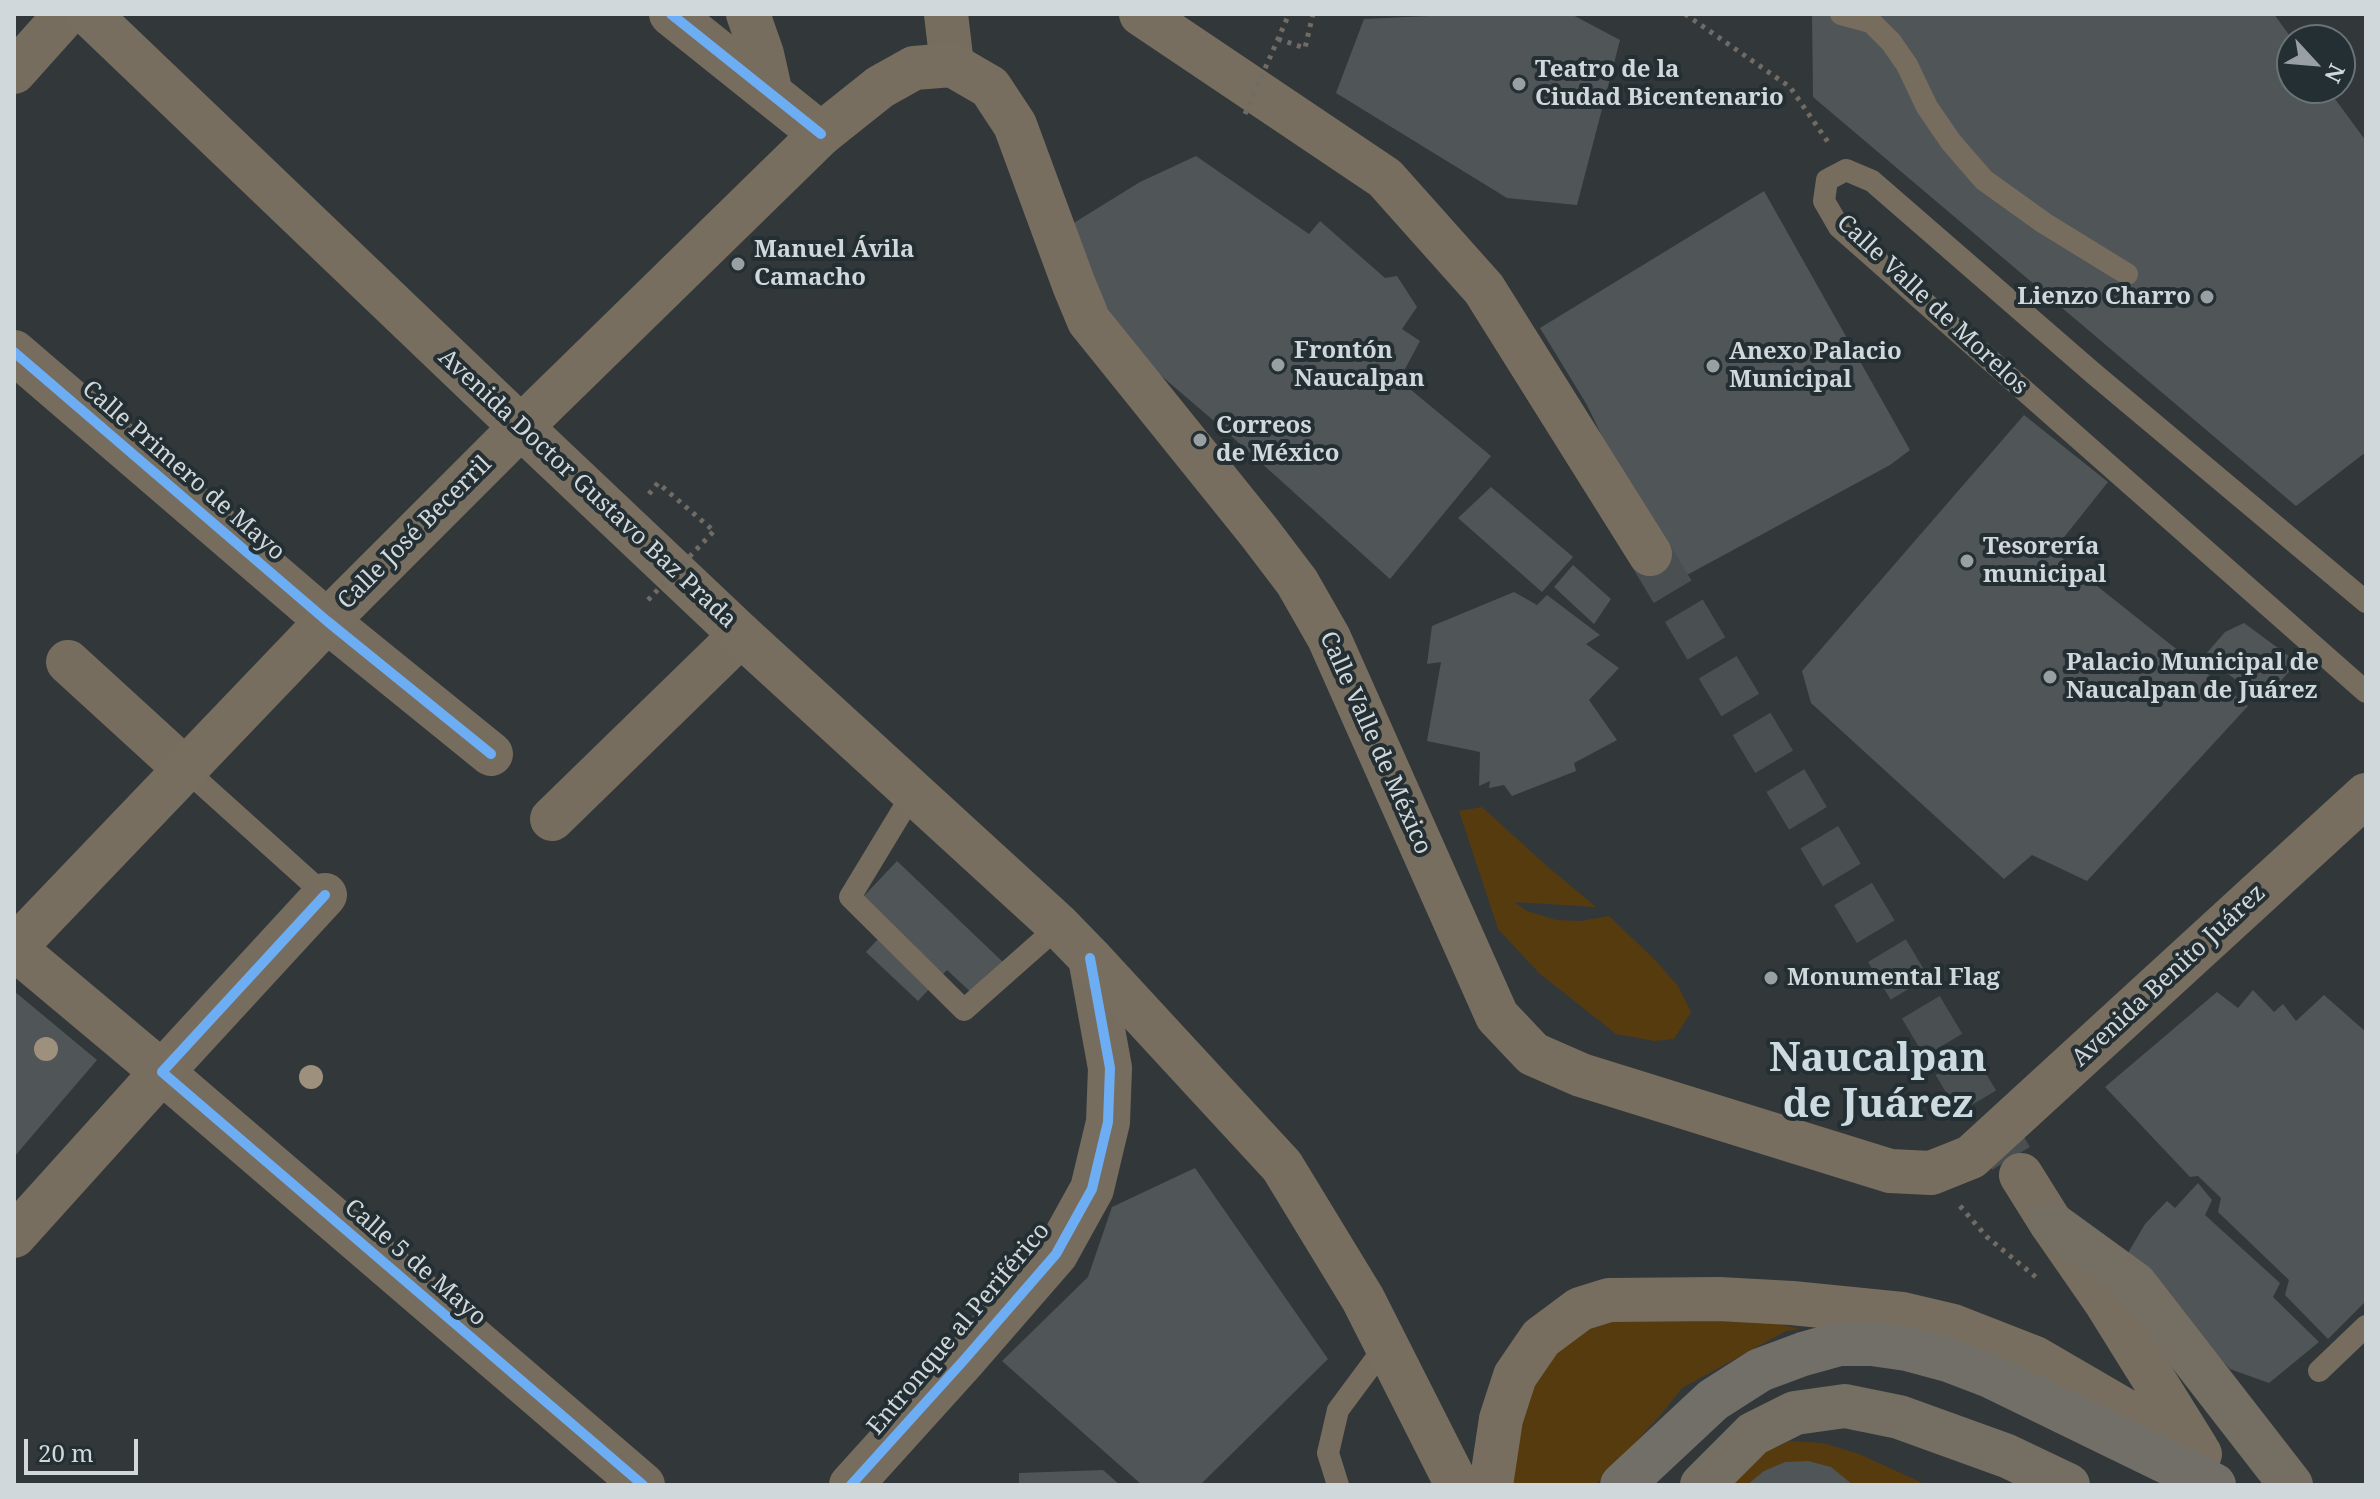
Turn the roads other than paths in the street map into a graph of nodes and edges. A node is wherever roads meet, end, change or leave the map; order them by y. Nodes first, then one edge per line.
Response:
1 (66, 14) edge
2 (89, 14) edge
3 (671, 14) edge
4 (748, 14) edge
5 (946, 14) edge
6 (1141, 14) edge
7 (1841, 14) edge
8 (952, 65) junction
9 (14, 72) edge
10 (771, 94) junction
11 (821, 134) junction
12 (2127, 274) dead end
13 (14, 352) edge
14 (521, 427) junction
15 (1650, 554) tunnel mouth
16 (2366, 602) edge
17 (327, 621) junction
18 (741, 635) junction
19 (68, 662) dead end
20 (2366, 692) edge
21 (491, 754) dead end
22 (185, 769) junction
23 (913, 793) junction
24 (2366, 795) edge
25 (552, 819) dead end
26 (325, 895) joint
27 (1059, 926) junction
28 (14, 948) edge
29 (1090, 958) junction
30 (162, 1072) junction
31 (1971, 1157) joint
32 (2021, 1175) tunnel mouth
33 (2051, 1223) junction
34 (14, 1236) edge
35 (2366, 1326) edge
36 (1387, 1344) junction
37 (2319, 1371) dead end
38 (2213, 1475) edge
39 (643, 1485) edge
40 (851, 1485) edge
41 (1338, 1485) edge
42 (1457, 1485) edge
43 (1491, 1485) edge
44 (1622, 1485) edge
45 (1702, 1485) edge
46 (2068, 1485) edge
47 (2291, 1485) edge

1 - 9 street
2 - 14 main road, Avenida Doctor Gustavo Baz Prada
3 - 10 street
4 - 10 street
5 - 8 street
6 - 15 main road
7 - 12 lane
8 - 11 main road, Calle José Becerril
8 - 31 main road, Calle Valle de México
10 - 11 street
11 - 14 main road, Calle José Becerril
13 - 17 street, Calle Primero de Mayo
14 - 17 main road, Calle José Becerril
14 - 18 main road, Avenida Doctor Gustavo Baz Prada
16 - 20 lane, Calle Valle de Morelos
17 - 21 street, Calle Primero de Mayo
17 - 22 main road, Calle José Becerril
18 - 23 main road, Avenida Doctor Gustavo Baz Prada
18 - 25 street
19 - 22 street
22 - 26 lane
22 - 28 main road, Calle José Becerril
23 - 27 main road, Avenida Doctor Gustavo Baz Prada
23 - 27 lane
24 - 31 main road, Avenida Benito Juárez
26 - 30 street
27 - 29 main road, Avenida Doctor Gustavo Baz Prada
28 - 30 main road, Calle 5 de Mayo
29 - 36 main road, Avenida Doctor Gustavo Baz Prada
29 - 40 street, Entronque al Periférico
30 - 34 main road
30 - 39 street, Calle 5 de Mayo
32 - 33 main road
33 - 38 main road
33 - 47 main road
35 - 37 lane
36 - 41 lane
36 - 42 main road, Avenida Doctor Gustavo Baz Prada
38 - 43 main road
38 - 44 highway
45 - 46 main road

